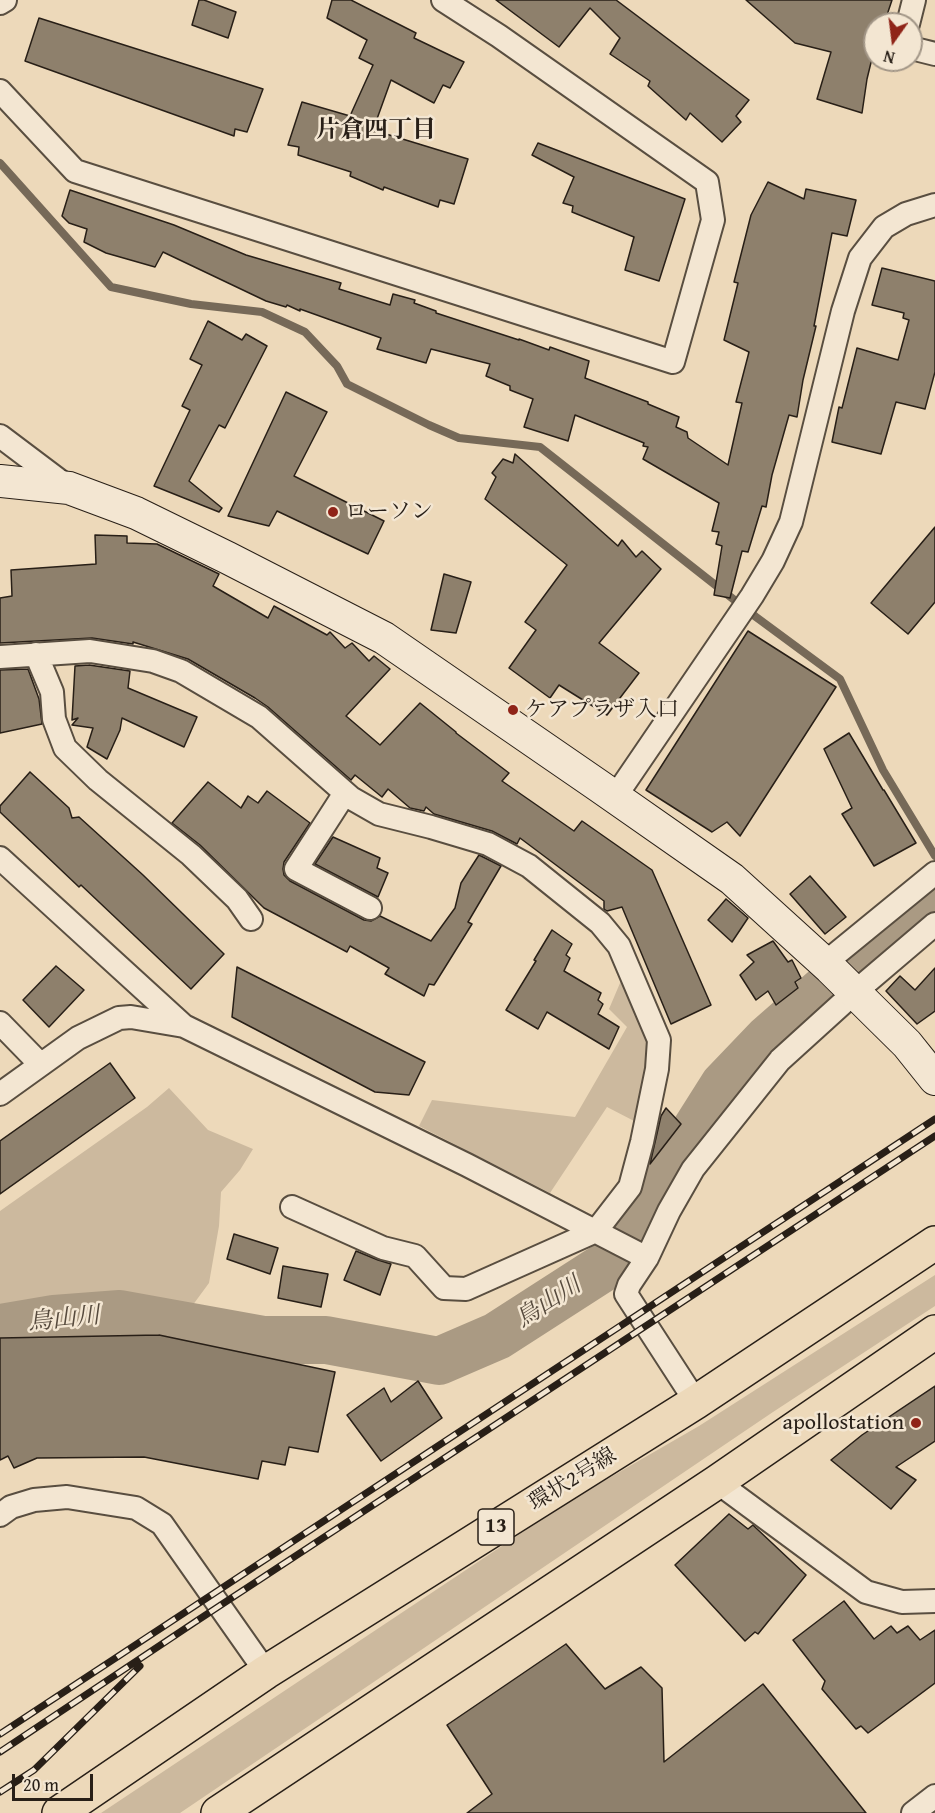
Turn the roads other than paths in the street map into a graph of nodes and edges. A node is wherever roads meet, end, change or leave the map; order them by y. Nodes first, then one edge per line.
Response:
1 (5, 0) edge
2 (443, 0) edge
3 (0, 3) edge
4 (0, 92) edge
5 (935, 205) edge
6 (0, 436) edge
7 (0, 482) edge
8 (69, 488) junction
9 (36, 654) junction
10 (0, 657) edge
11 (345, 793) junction
12 (615, 797) junction
13 (0, 858) edge
14 (935, 873) edge
15 (370, 908) dead end
16 (251, 919) dead end
17 (935, 924) edge
18 (827, 965) junction
19 (855, 992) junction
20 (0, 1023) edge
21 (184, 1026) junction
22 (40, 1064) junction
23 (935, 1079) edge
24 (0, 1094) edge
25 (292, 1207) dead end
26 (596, 1232) junction
27 (935, 1244) edge
28 (647, 1258) junction
29 (935, 1332) edge
30 (696, 1402) junction
31 (717, 1482) junction
32 (0, 1515) edge
33 (935, 1601) edge
34 (266, 1672) junction
35 (935, 1796) edge
36 (59, 1813) edge
37 (218, 1813) edge
38 (913, 1813) edge

1 - 3 street
2 - 4 street
5 - 12 street
6 - 8 street
7 - 8 street
8 - 12 street
9 - 10 street
9 - 11 street
9 - 16 street
11 - 15 street
11 - 26 street
12 - 18 street
13 - 21 street
14 - 18 street
17 - 19 street
18 - 19 street
19 - 23 street
19 - 28 street
20 - 22 street
21 - 22 street
21 - 26 street
22 - 24 street
25 - 26 street
26 - 28 street
27 - 30 main road, 環状2号線 / 13
28 - 30 street
29 - 31 main road
30 - 34 main road, 環状2号線 / 13
31 - 33 street
31 - 37 main road
32 - 34 street
34 - 36 main road, 環状2号線 / 13
35 - 38 street

